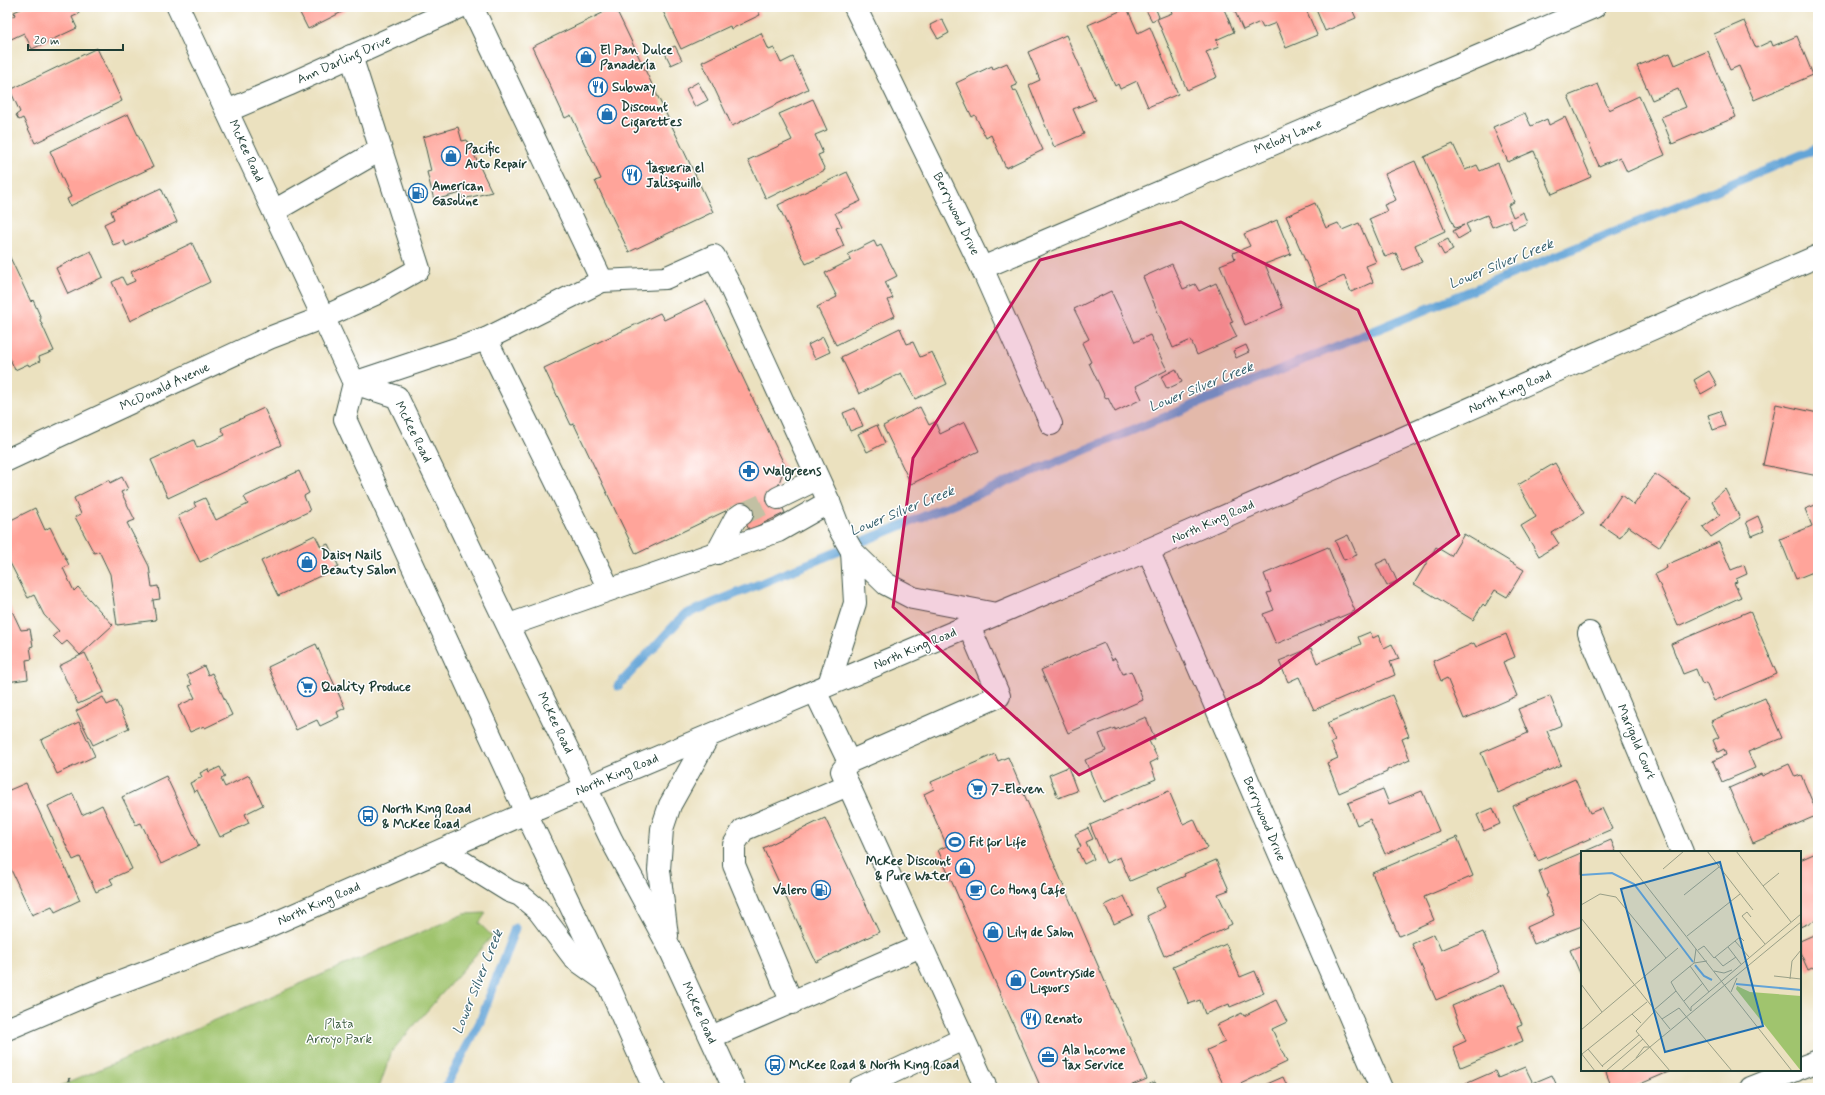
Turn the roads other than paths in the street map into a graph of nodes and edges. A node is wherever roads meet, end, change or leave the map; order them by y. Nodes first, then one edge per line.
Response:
1 (178, 7) edge
2 (462, 7) edge
3 (855, 7) edge
4 (1594, 7) edge
5 (351, 56) junction
6 (227, 111) junction
7 (380, 150) junction
8 (274, 211) junction
9 (1818, 256) edge
10 (982, 268) junction
11 (602, 281) junction
12 (324, 317) junction
13 (486, 339) junction
14 (354, 383) junction
15 (1051, 424) dead end
16 (7, 460) edge
17 (818, 479) junction
18 (778, 498) tunnel mouth
19 (829, 502) junction
20 (742, 514) tunnel mouth
21 (1148, 550) junction
22 (852, 551) junction
23 (717, 552) junction
24 (609, 589) junction
25 (996, 614) junction
26 (509, 625) junction
27 (969, 626) junction
28 (1589, 633) dead end
29 (822, 688) junction
30 (708, 737) junction
31 (850, 762) junction
32 (848, 785) junction
33 (587, 788) junction
34 (526, 813) junction
35 (443, 850) junction
36 (1682, 851) edge
37 (921, 946) junction
38 (669, 947) junction
39 (607, 982) junction
40 (792, 1003) junction
41 (7, 1030) edge
42 (711, 1037) junction
43 (963, 1039) junction
44 (1818, 1061) edge
45 (1801, 1068) edge
46 (1782, 1073) edge
47 (654, 1088) edge
48 (734, 1088) edge
49 (859, 1088) edge
50 (986, 1088) edge
51 (1381, 1088) edge
52 (1751, 1088) edge

1 - 6 main road, McKee Road
2 - 5 main road, Ann Darling Drive
2 - 11 main road
3 - 10 main road, Berrywood Drive
4 - 10 main road, Melody Lane
5 - 6 main road, Ann Darling Drive
5 - 7 main road
6 - 8 main road, McKee Road
7 - 8 main road
7 - 12 main road, McDonald Avenue
8 - 12 main road, McKee Road
9 - 21 main road, North King Road
10 - 15 main road, Berrywood Drive
11 - 13 main road
11 - 17 main road
12 - 14 main road, McKee Road
12 - 16 main road, McDonald Avenue
13 - 14 main road
13 - 24 main road
14 - 26 main road, McKee Road
14 - 34 main road
17 - 18 main road
17 - 19 main road
19 - 22 main road
19 - 23 main road
20 - 23 main road
21 - 25 main road, North King Road
21 - 51 main road, Berrywood Drive
22 - 25 main road
22 - 29 main road
23 - 24 main road
24 - 26 main road
25 - 27 main road, North King Road
26 - 33 main road, McKee Road
27 - 29 main road, North King Road
27 - 31 main road
28 - 36 main road, Marigold Court
29 - 30 main road, North King Road
29 - 31 main road
30 - 33 main road, North King Road
30 - 38 main road
31 - 32 main road
32 - 37 main road
32 - 40 main road
33 - 34 main road, North King Road
33 - 38 main road, McKee Road
34 - 35 main road, North King Road
34 - 39 main road
35 - 39 main road
35 - 41 main road, North King Road
37 - 40 main road
37 - 43 main road
38 - 42 main road, McKee Road
39 - 47 main road
40 - 42 main road
42 - 48 main road, McKee Road
43 - 49 main road
43 - 50 main road
44 - 45 main road
46 - 52 main road

